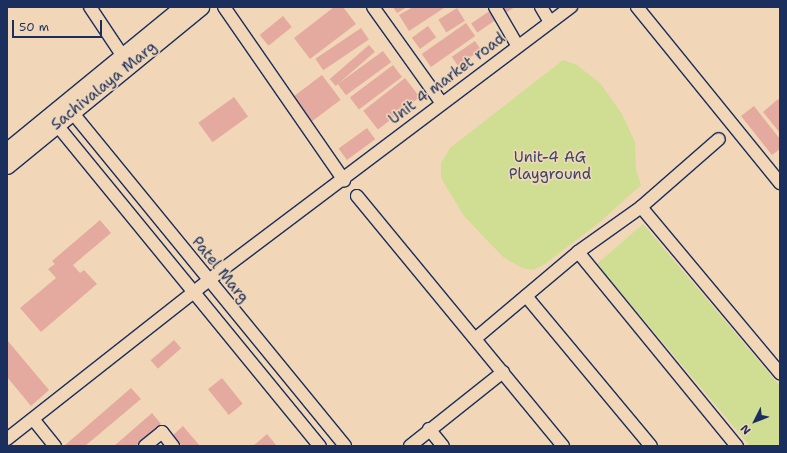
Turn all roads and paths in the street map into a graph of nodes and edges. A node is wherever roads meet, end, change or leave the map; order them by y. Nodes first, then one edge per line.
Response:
1 (90, 7) edge
2 (182, 7) edge
3 (201, 7) edge
4 (224, 7) edge
5 (372, 7) edge
6 (495, 7) edge
7 (541, 7) edge
8 (571, 7) edge
9 (638, 7) edge
10 (550, 22) junction
11 (517, 45) junction
12 (122, 55) junction
13 (441, 102) junction
14 (68, 106) junction
15 (52, 119) junction
16 (719, 139) dead end
17 (7, 150) edge
18 (7, 166) edge
19 (344, 180) junction
20 (780, 183) edge
21 (357, 196) dead end
22 (641, 207) junction
23 (578, 252) junction
24 (208, 282) junction
25 (195, 294) junction
26 (526, 296) junction
27 (476, 338) junction
28 (503, 372) junction
29 (780, 373) edge
30 (33, 419) junction
31 (429, 429) junction
32 (7, 439) edge
33 (55, 446) edge
34 (145, 446) edge
35 (173, 446) edge
36 (320, 446) edge
37 (345, 446) edge
38 (410, 446) edge
39 (443, 446) edge
40 (563, 446) edge
41 (651, 446) edge
42 (737, 446) edge

1 - 12 street
2 - 12 main road, Sachivalaya Marg
3 - 14 main road, Sachivalaya Marg
4 - 19 street
5 - 13 street
6 - 11 street
7 - 10 street
8 - 10 street, Unit 4 market road
9 - 20 street
10 - 11 street, Unit 4 market road
11 - 13 street, Unit 4 market road
12 - 14 main road, Sachivalaya Marg
13 - 19 street, Unit 4 market road
14 - 15 main road, Sachivalaya Marg
14 - 24 street, Patel Marg
15 - 17 main road, Sachivalaya Marg
15 - 18 main road, Sachivalaya Marg
15 - 25 street
16 - 22 street
19 - 24 street, Unit 4 market road
21 - 27 street
22 - 23 street
22 - 29 street
23 - 26 street
23 - 42 street
24 - 25 street, Unit 4 market road
24 - 37 street, Patel Marg
25 - 30 street, Unit 4 market road
25 - 36 street
26 - 27 street
26 - 41 street
27 - 28 street
28 - 31 street
28 - 40 street
30 - 32 street, Unit 4 market road
30 - 33 street
31 - 38 street
31 - 39 street
34 - 35 street

